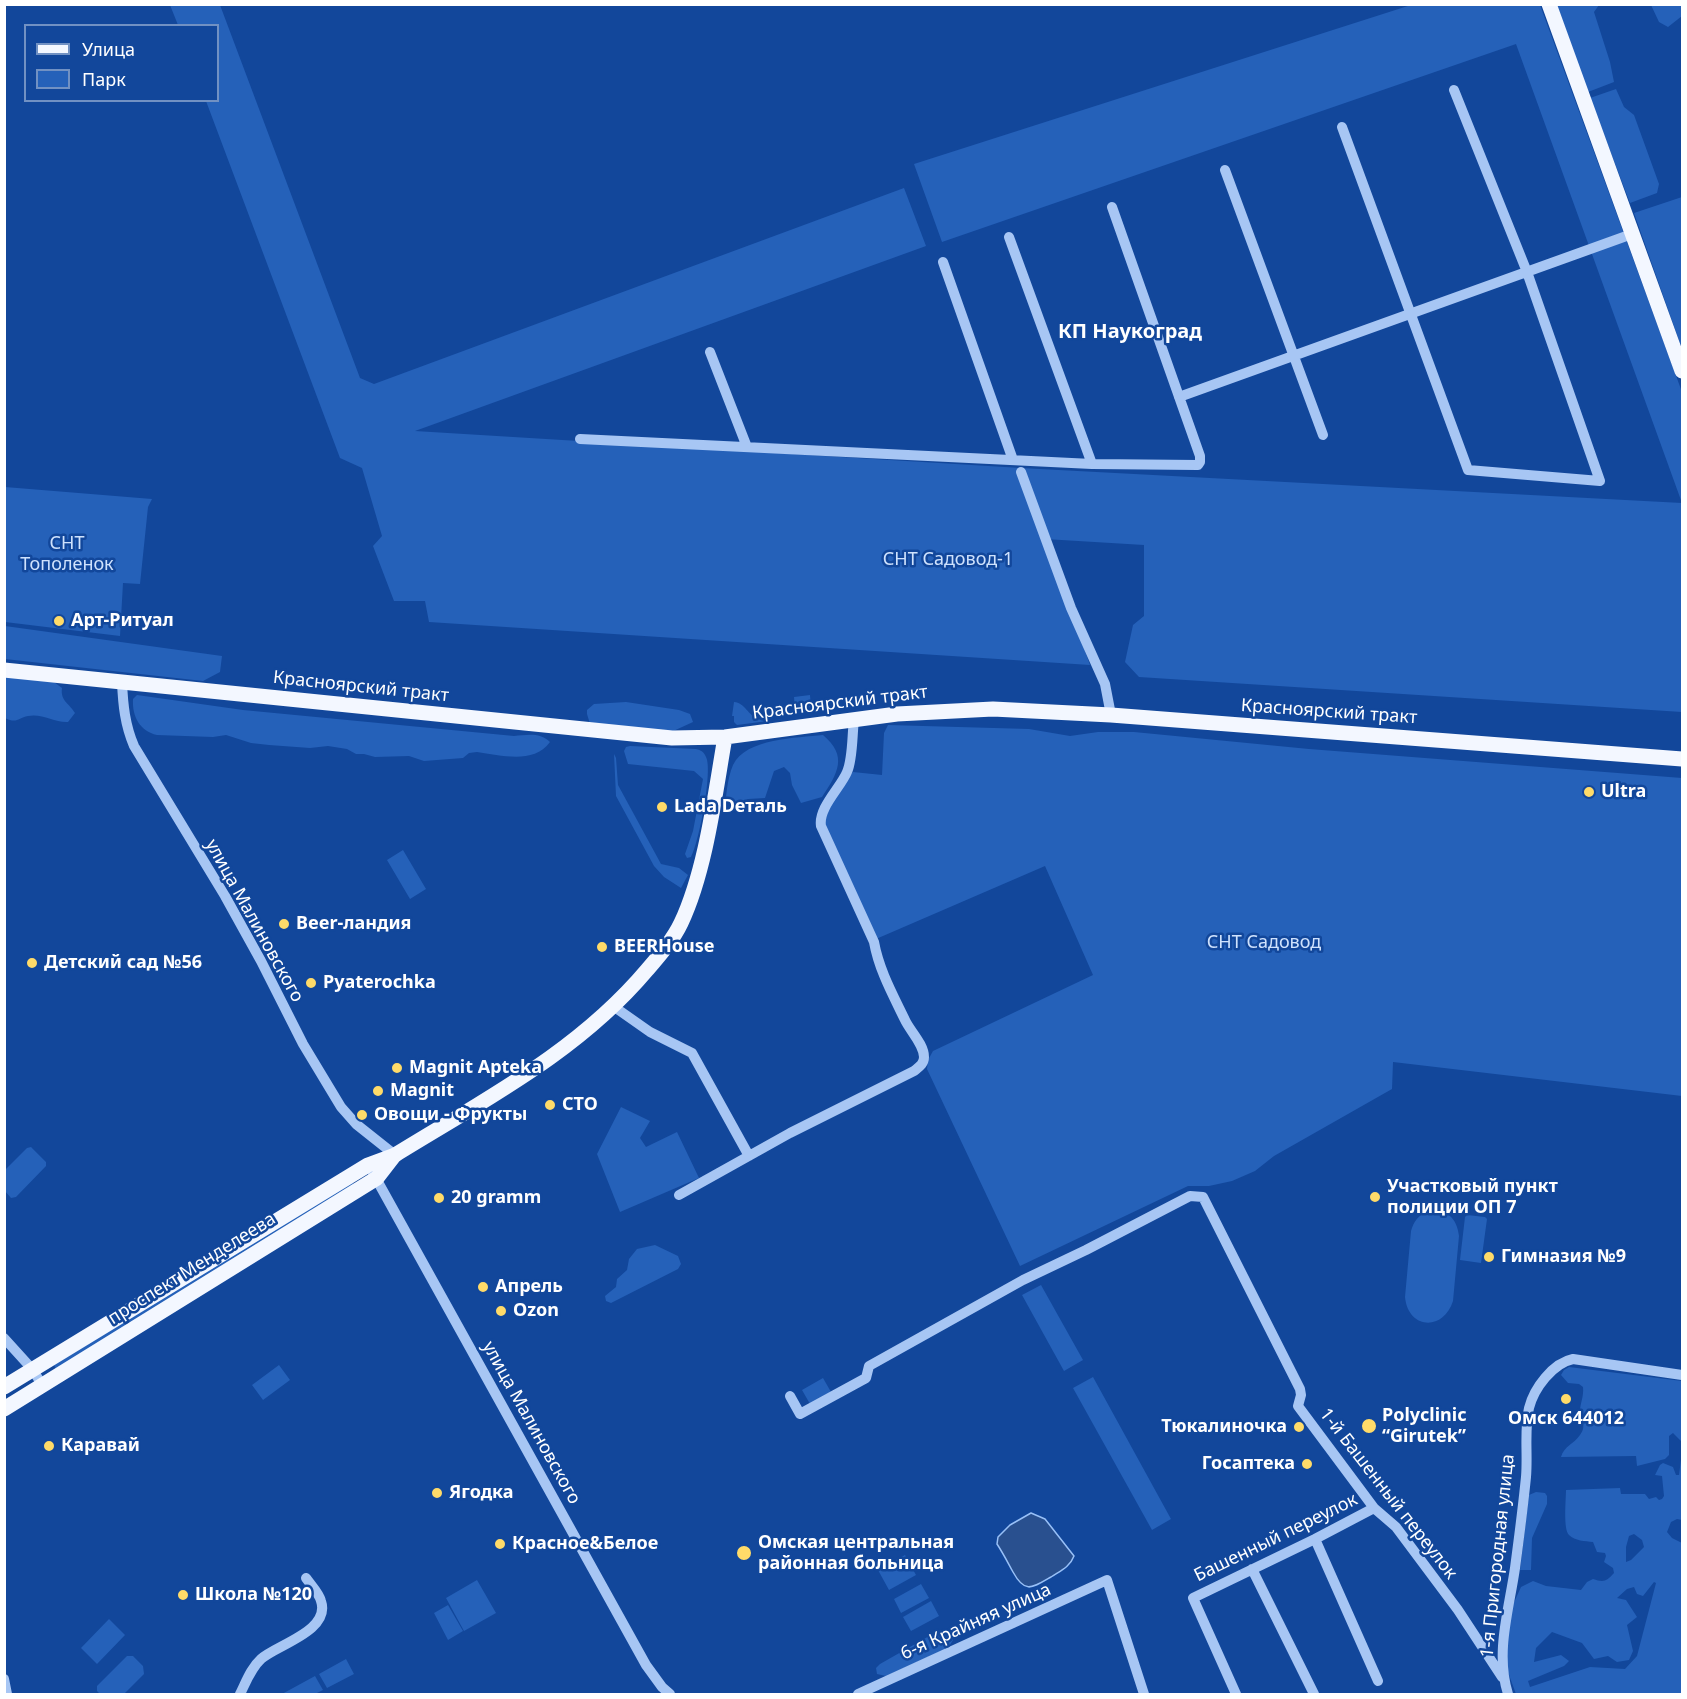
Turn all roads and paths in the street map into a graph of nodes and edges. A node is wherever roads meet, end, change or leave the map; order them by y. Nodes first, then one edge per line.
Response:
1 (1549, 4) edge
2 (1454, 90) dead end
3 (1342, 127) dead end
4 (1225, 170) dead end
5 (1112, 207) dead end
6 (1632, 234) junction
7 (1009, 237) dead end
8 (943, 262) dead end
9 (1527, 272) junction
10 (1412, 314) junction
11 (710, 352) dead end
12 (1294, 354) junction
13 (1683, 371) edge
14 (1179, 397) junction
15 (1323, 435) dead end
16 (580, 439) dead end
17 (747, 447) junction
18 (1013, 460) junction
19 (1092, 464) junction
20 (1021, 472) dead end
21 (4, 670) edge
22 (122, 682) junction
23 (1111, 715) junction
24 (854, 720) junction
25 (725, 737) junction
26 (1683, 759) edge
27 (614, 1006) junction
28 (395, 1156) junction
29 (749, 1156) junction
30 (368, 1165) junction
31 (376, 1178) junction
32 (679, 1195) dead end
33 (4, 1338) edge
34 (33, 1370) junction
35 (1683, 1375) edge
36 (42, 1385) junction
37 (4, 1387) edge
38 (790, 1396) dead end
39 (4, 1409) edge
40 (1374, 1508) junction
41 (1315, 1539) junction
42 (1252, 1569) junction
43 (306, 1578) dead end
44 (1502, 1677) junction
45 (4, 1679) edge
46 (1378, 1681) dead end
47 (7, 1695) edge
48 (240, 1695) edge
49 (670, 1695) edge
50 (858, 1695) edge
51 (1144, 1695) edge
52 (1236, 1695) edge
53 (1314, 1695) edge
54 (1508, 1695) edge

1 - 6 main road
2 - 9 street
3 - 10 street
4 - 12 street
5 - 14 street
6 - 9 street
6 - 13 main road
7 - 19 street
8 - 18 street
9 - 10 street
9 - 10 street
10 - 12 street
11 - 17 street
12 - 14 street
12 - 15 street
14 - 19 street
16 - 17 street
17 - 18 street
18 - 19 street
20 - 23 street
21 - 22 main road, Красноярский тракт
22 - 25 main road, Красноярский тракт
22 - 28 street, улица Малиновского
23 - 24 main road, Красноярский тракт
23 - 26 main road, Красноярский тракт
24 - 25 main road, Красноярский тракт
24 - 29 street
25 - 27 main road, проспект Менделеева
27 - 28 main road, проспект Менделеева
27 - 29 street
28 - 30 main road, проспект Менделеева
28 - 31 main road, проспект Менделеева
29 - 32 street
30 - 31 street, улица Малиновского
30 - 34 main road, проспект Менделеева
31 - 36 main road, проспект Менделеева
31 - 49 street, улица Малиновского
33 - 34 street
34 - 36 street
34 - 37 main road, проспект Менделеева
35 - 44 street, 1-я Пригородная улица
36 - 39 main road, проспект Менделеева
38 - 40 street, 1-й Башенный переулок
40 - 41 street, Башенный переулок
40 - 44 street, 1-й Башенный переулок
41 - 42 street, Башенный переулок
41 - 46 street
42 - 52 street, Башенный переулок
42 - 53 street
43 - 48 street
44 - 54 street, 1-я Пригородная улица
45 - 47 street
50 - 51 street, 6-я Крайняя улица

